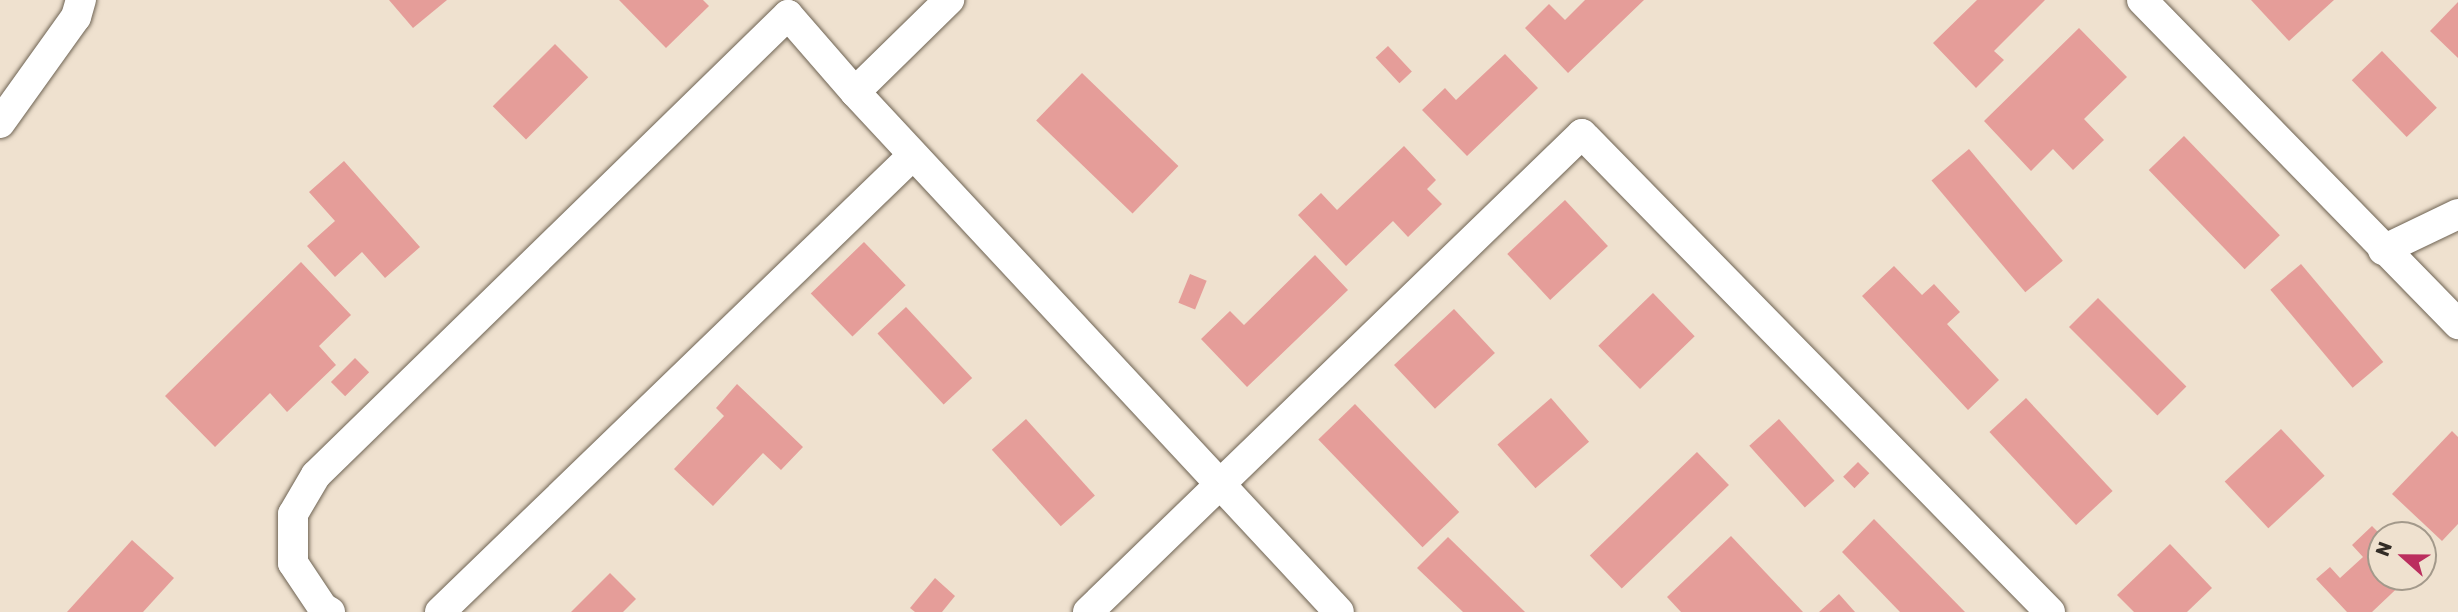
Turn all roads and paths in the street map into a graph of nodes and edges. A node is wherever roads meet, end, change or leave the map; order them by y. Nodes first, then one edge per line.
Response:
1 (81, 0) edge
2 (949, 0) edge
3 (2142, 0) edge
4 (781, 8) edge
5 (855, 92) junction
6 (0, 123) edge
7 (912, 156) junction
8 (2458, 214) edge
9 (2383, 250) junction
10 (2458, 324) edge
11 (1220, 487) junction
12 (330, 612) edge
13 (440, 612) edge
14 (1088, 612) edge
15 (1339, 612) edge
16 (2050, 612) edge

1 - 6 street
2 - 5 street
3 - 9 street
4 - 5 street
4 - 12 street
5 - 7 street
7 - 11 street
7 - 13 street
8 - 9 street
9 - 10 street
11 - 14 street
11 - 15 street
11 - 16 street

